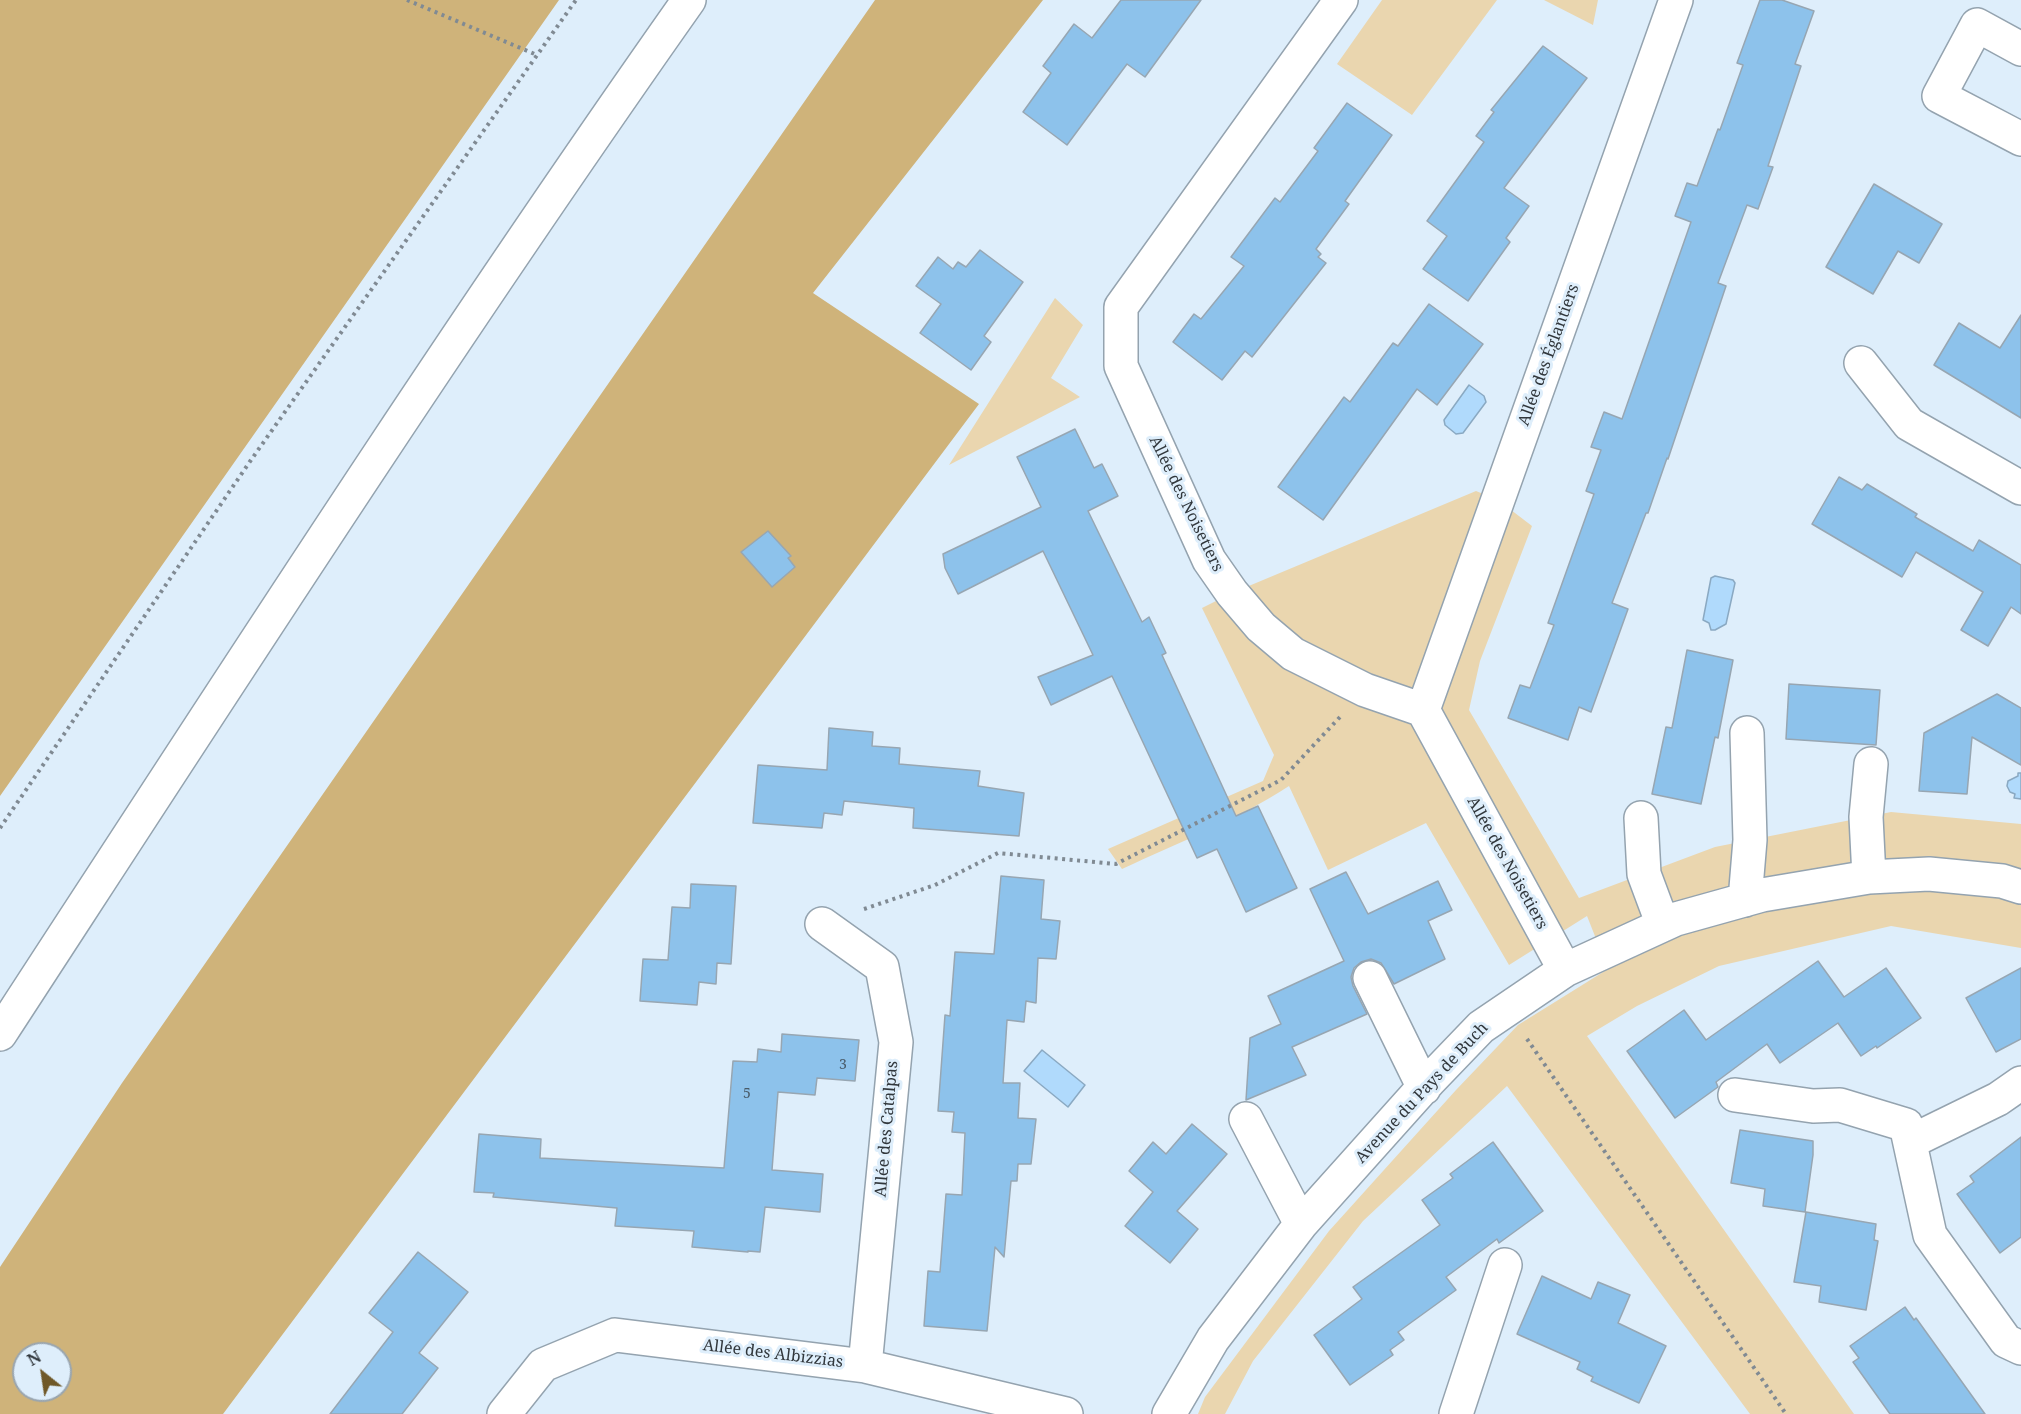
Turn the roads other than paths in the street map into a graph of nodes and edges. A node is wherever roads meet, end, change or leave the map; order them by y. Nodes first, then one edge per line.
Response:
1 (689, 0) edge
2 (1341, 0) edge
3 (1676, 0) edge
4 (2021, 49) edge
5 (2021, 139) edge
6 (1861, 363) dead end
7 (2021, 488) edge
8 (1423, 710) junction
9 (1747, 733) dead end
10 (1871, 764) dead end
11 (1641, 818) dead end
12 (1869, 877) junction
13 (2021, 887) edge
14 (1745, 900) junction
15 (822, 924) road end
16 (1663, 925) junction
17 (1565, 970) junction
18 (1371, 978) dead end
19 (0, 1034) edge
20 (2021, 1083) edge
21 (1424, 1088) junction
22 (1735, 1095) dead end
23 (1246, 1119) dead end
24 (1908, 1134) junction
25 (1301, 1224) junction
26 (1505, 1265) dead end
27 (2021, 1348) edge
28 (865, 1366) junction
29 (504, 1414) edge
30 (1066, 1414) edge
31 (1169, 1414) edge
32 (1456, 1414) edge

1 - 19 street
2 - 8 street, Allée des Noisetiers
3 - 8 street, Allée des Églantiers
4 - 5 street
6 - 7 street
8 - 17 street, Allée des Noisetiers
9 - 14 street
10 - 12 street
11 - 16 street
12 - 13 street, Avenue du Pays de Buch
12 - 14 street, Avenue du Pays de Buch
14 - 16 street, Avenue du Pays de Buch
15 - 28 street, Allée des Catalpas
16 - 17 street, Avenue du Pays de Buch
17 - 21 street, Avenue du Pays de Buch
18 - 21 street
20 - 24 street
21 - 25 street, Avenue du Pays de Buch
22 - 24 street
23 - 25 street
24 - 27 street
25 - 31 street, Avenue du Pays de Buch
26 - 32 street
28 - 29 street, Allée des Albizzias
28 - 30 street, Allée des Albizzias

